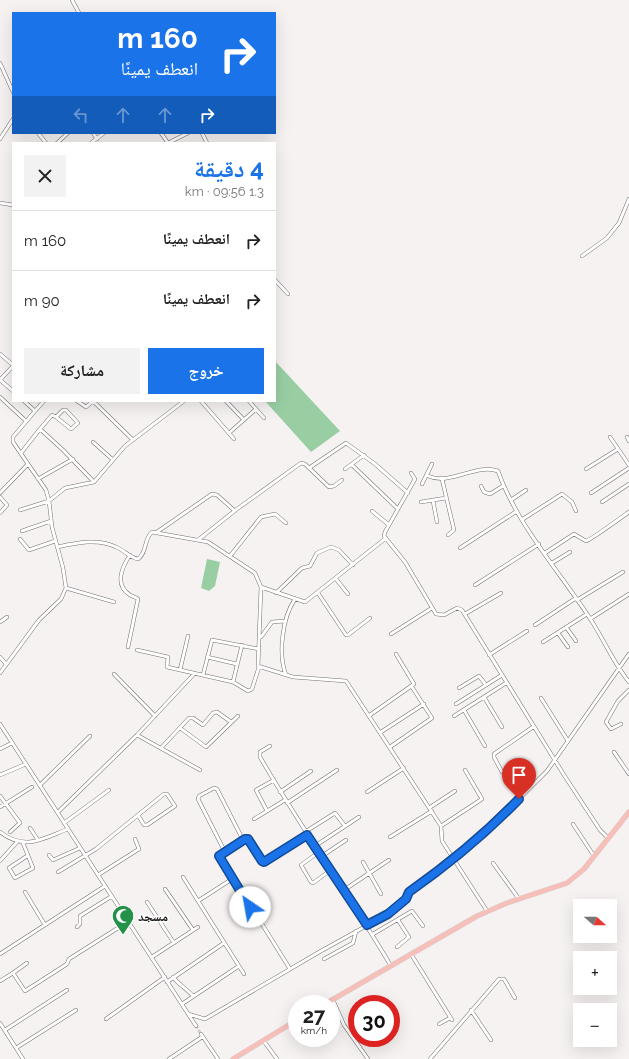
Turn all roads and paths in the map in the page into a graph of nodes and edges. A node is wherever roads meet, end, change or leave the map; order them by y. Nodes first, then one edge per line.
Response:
1 (72, 0) edge
2 (78, 12) edge
3 (0, 63) edge
4 (12, 90) edge
5 (12, 121) edge
6 (39, 134) edge
7 (67, 134) edge
8 (94, 134) edge
9 (103, 134) edge
10 (186, 134) edge
11 (97, 138) junction
12 (0, 139) edge
13 (45, 142) edge
14 (58, 142) edge
15 (92, 142) edge
16 (170, 142) edge
17 (629, 199) edge
18 (0, 204) edge
19 (12, 205) edge
20 (582, 256) dead end
21 (276, 281) edge
22 (288, 294) dead end
23 (0, 354) edge
24 (12, 365) edge
25 (12, 367) edge
26 (0, 380) edge
27 (12, 391) edge
28 (0, 397) edge
29 (25, 402) edge
30 (43, 402) edge
31 (78, 402) edge
32 (92, 402) edge
33 (94, 402) edge
34 (183, 402) edge
35 (202, 402) edge
36 (227, 402) edge
37 (250, 402) edge
38 (256, 409) junction
39 (35, 411) junction
40 (56, 416) junction
41 (264, 418) dead end
42 (244, 420) junction
43 (26, 421) junction
44 (40, 429) junction
45 (229, 433) junction
46 (610, 437) dead end
47 (627, 437) dead end
48 (234, 438) dead end
49 (133, 440) junction
50 (629, 441) edge
51 (93, 442) dead end
52 (618, 449) junction
53 (21, 453) junction
54 (364, 456) junction
55 (73, 459) junction
56 (112, 460) junction
57 (28, 464) junction
58 (432, 464) dead end
59 (352, 465) junction
60 (629, 467) edge
61 (309, 468) junction
62 (586, 469) dead end
63 (344, 470) dead end
64 (411, 473) dead end
65 (428, 476) junction
66 (38, 479) junction
67 (442, 479) junction
68 (342, 480) dead end
69 (94, 482) junction
70 (422, 484) dead end
71 (629, 484) edge
72 (481, 486) dead end
73 (503, 486) junction
74 (526, 490) dead end
75 (0, 493) edge
76 (408, 493) junction
77 (591, 493) dead end
78 (0, 497) edge
79 (446, 498) junction
80 (49, 500) junction
81 (511, 500) junction
82 (434, 501) junction
83 (421, 502) dead end
84 (602, 502) dead end
85 (398, 509) junction
86 (20, 510) dead end
87 (234, 510) junction
88 (372, 511) dead end
89 (517, 511) junction
90 (576, 511) dead end
91 (629, 512) edge
92 (0, 513) edge
93 (523, 519) junction
94 (51, 521) junction
95 (437, 522) dead end
96 (286, 523) dead end
97 (389, 525) junction
98 (22, 531) dead end
99 (157, 532) junction
100 (448, 535) dead end
101 (386, 538) junction
102 (20, 539) dead end
103 (198, 540) junction
104 (55, 542) junction
105 (539, 544) junction
106 (57, 547) junction
107 (460, 548) dead end
108 (570, 552) dead end
109 (545, 553) junction
110 (130, 555) junction
111 (230, 556) junction
112 (552, 563) junction
113 (353, 565) junction
114 (623, 572) dead end
115 (336, 579) junction
116 (475, 585) dead end
117 (261, 587) junction
118 (66, 588) junction
119 (276, 593) junction
120 (318, 593) junction
121 (501, 593) dead end
122 (348, 594) dead end
123 (629, 594) edge
124 (295, 599) junction
125 (577, 599) junction
126 (114, 602) dead end
127 (432, 608) junction
128 (465, 614) junction
129 (587, 614) junction
130 (7, 617) dead end
131 (370, 618) dead end
132 (590, 618) junction
133 (285, 621) junction
134 (0, 622) edge
135 (535, 625) dead end
136 (566, 627) junction
137 (527, 631) dead end
138 (558, 633) junction
139 (391, 634) dead end
140 (188, 636) dead end
141 (260, 638) junction
142 (576, 641) dead end
143 (543, 642) dead end
144 (242, 645) junction
145 (128, 647) dead end
146 (568, 647) dead end
147 (259, 649) junction
148 (137, 650) dead end
149 (396, 654) dead end
150 (629, 654) edge
151 (489, 655) junction
152 (0, 657) edge
153 (207, 657) junction
154 (6, 664) junction
155 (237, 664) junction
156 (259, 667) junction
157 (620, 669) junction
158 (180, 670) junction
159 (0, 673) edge
160 (195, 673) junction
161 (114, 674) dead end
162 (203, 675) junction
163 (286, 675) junction
164 (502, 676) junction
165 (233, 682) junction
166 (629, 682) edge
167 (506, 684) junction
168 (486, 685) junction
169 (412, 687) junction
170 (459, 688) dead end
171 (629, 690) edge
172 (484, 697) junction
173 (541, 698) dead end
174 (424, 704) junction
175 (456, 704) dead end
176 (464, 710) junction
177 (370, 715) junction
178 (156, 716) junction
179 (238, 716) dead end
180 (454, 716) dead end
181 (231, 722) junction
182 (621, 724) dead end
183 (0, 725) edge
184 (502, 727) dead end
185 (533, 727) junction
186 (180, 728) junction
187 (381, 732) junction
188 (137, 735) junction
189 (90, 736) dead end
190 (568, 741) junction
191 (12, 743) junction
192 (270, 746) dead end
193 (485, 746) dead end
194 (390, 747) junction
195 (161, 748) junction
196 (0, 749) edge
197 (614, 752) dead end
198 (555, 760) junction
199 (26, 764) junction
200 (404, 768) junction
201 (200, 770) dead end
202 (337, 770) dead end
203 (465, 770) dead end
204 (312, 771) dead end
205 (502, 772) dead end
206 (629, 774) edge
207 (0, 775) edge
208 (274, 780) junction
209 (40, 785) junction
210 (32, 787) dead end
211 (109, 790) dead end
212 (455, 791) dead end
213 (280, 792) junction
214 (367, 792) dead end
215 (0, 796) edge
216 (286, 801) junction
217 (6, 804) junction
218 (0, 807) edge
219 (431, 809) junction
220 (267, 811) junction
221 (58, 812) junction
222 (629, 812) edge
223 (138, 815) junction
224 (359, 817) dead end
225 (254, 819) dead end
226 (64, 823) junction
227 (574, 824) dead end
228 (345, 826) junction
229 (441, 826) junction
230 (30, 828) dead end
231 (68, 829) junction
232 (0, 832) edge
233 (10, 832) dead end
234 (306, 833) junction
235 (4, 835) junction
236 (390, 837) dead end
237 (608, 838) junction
238 (0, 839) edge
239 (135, 839) dead end
240 (38, 840) junction
241 (243, 840) junction
242 (346, 840) dead end
243 (16, 842) junction
244 (22, 843) junction
245 (315, 846) junction
246 (80, 848) junction
247 (224, 850) junction
248 (320, 854) junction
249 (49, 855) dead end
250 (27, 856) junction
251 (86, 856) junction
252 (594, 856) junction
253 (389, 860) dead end
254 (454, 860) junction
255 (0, 861) edge
256 (363, 862) dead end
257 (493, 863) dead end
258 (331, 870) junction
259 (58, 872) dead end
260 (369, 873) junction
261 (98, 875) junction
262 (183, 877) dead end
263 (232, 879) junction
264 (105, 886) junction
265 (165, 889) dead end
266 (344, 890) junction
267 (25, 892) dead end
268 (381, 894) dead end
269 (112, 896) junction
270 (519, 899) junction
271 (198, 901) junction
272 (147, 902) dead end
273 (487, 911) junction
274 (398, 920) junction
275 (129, 921) junction
276 (45, 925) junction
277 (367, 925) junction
278 (424, 926) dead end
279 (77, 927) dead end
280 (198, 927) dead end
281 (193, 930) junction
282 (356, 931) junction
283 (373, 934) junction
284 (174, 942) junction
285 (224, 943) junction
286 (336, 943) junction
287 (397, 948) dead end
288 (337, 952) junction
289 (0, 954) edge
290 (411, 954) junction
291 (152, 957) junction
292 (324, 959) dead end
293 (27, 963) dead end
294 (239, 966) junction
295 (391, 966) junction
296 (290, 969) junction
297 (13, 973) junction
298 (244, 974) dead end
299 (165, 977) junction
300 (173, 977) junction
301 (0, 981) edge
302 (167, 982) junction
303 (67, 990) dead end
304 (193, 996) junction
305 (340, 996) edge
306 (515, 998) dead end
307 (182, 1004) junction
308 (76, 1010) dead end
309 (471, 1010) junction
310 (188, 1014) junction
311 (340, 1016) edge
312 (106, 1019) dead end
313 (0, 1023) edge
314 (439, 1024) dead end
315 (288, 1025) edge
316 (196, 1026) tunnel mouth
317 (2, 1028) edge
318 (262, 1040) junction
319 (491, 1040) dead end
320 (16, 1048) junction
321 (23, 1059) edge
322 (169, 1059) edge
323 (218, 1059) edge
324 (233, 1059) edge
325 (277, 1059) edge
326 (368, 1059) edge
327 (430, 1059) edge

1 - 2 street
3 - 4 street
5 - 12 street
6 - 13 street
7 - 14 street
8 - 11 street
9 - 11 street
10 - 16 street
11 - 15 street
17 - 20 street
18 - 19 street
21 - 22 street
23 - 24 street
25 - 26 street
26 - 27 street
28 - 43 street
29 - 39 street
30 - 39 street
31 - 32 street
33 - 49 street
34 - 49 street
35 - 45 street
36 - 42 street
37 - 38 street
38 - 41 street
38 - 42 street
39 - 43 street
40 - 40 street
40 - 44 street
42 - 45 street
43 - 53 street
44 - 53 street
44 - 55 street
45 - 48 street
46 - 52 street
47 - 50 street
49 - 56 street
51 - 56 street
52 - 60 street
52 - 62 street
53 - 57 street
54 - 59 street
54 - 61 street
54 - 76 street
55 - 66 street
55 - 69 street
56 - 69 street
57 - 66 street
57 - 75 street
58 - 65 street
59 - 63 street
59 - 85 street
60 - 77 street
61 - 68 street
61 - 87 street
64 - 76 street
65 - 67 street
65 - 70 street
66 - 80 street
67 - 73 street
67 - 79 street
69 - 80 street
71 - 84 street
72 - 73 street
73 - 81 street
74 - 81 street
76 - 85 street
78 - 92 street
79 - 82 street
79 - 100 street
80 - 86 street
80 - 94 street
81 - 89 street
82 - 83 street
82 - 95 street
85 - 97 street
87 - 99 street
87 - 103 street
88 - 97 street
89 - 93 street
89 - 107 street
90 - 93 street
91 - 109 street
93 - 105 street
94 - 98 street
94 - 104 street
96 - 111 street
97 - 101 street
99 - 103 street
99 - 110 street
101 - 113 street
101 - 127 street
102 - 104 street
103 - 111 street
104 - 106 street
105 - 109 street
105 - 116 street
106 - 110 street
106 - 118 street
108 - 112 street
109 - 112 street
110 - 145 street
111 - 117 street
112 - 125 street
113 - 115 street
113 - 119 street
114 - 125 street
115 - 120 street
115 - 122 street
117 - 119 street
117 - 141 street
118 - 126 street
118 - 154 street
119 - 124 street
120 - 124 street
120 - 131 street
121 - 128 street
123 - 132 street
124 - 133 street
125 - 129 street
125 - 135 street
127 - 128 street
127 - 139 street
128 - 151 street
129 - 132 street
129 - 136 street
130 - 134 street
132 - 157 street
133 - 141 street
133 - 163 street
136 - 138 street
136 - 142 street
137 - 151 street
138 - 143 street
138 - 146 street
140 - 158 street
141 - 147 street
144 - 147 street
144 - 153 street
144 - 155 street
147 - 156 street
148 - 158 street
149 - 169 street
150 - 157 street
151 - 164 street
152 - 154 street
153 - 155 street
153 - 162 street
154 - 159 street
155 - 165 street
156 - 163 street
156 - 165 street
157 - 166 street
157 - 190 street
158 - 160 street
160 - 162 street
160 - 178 street
161 - 178 street
162 - 165 street
163 - 177 street
164 - 167 street
164 - 168 street
167 - 172 street
167 - 185 street
168 - 170 street
168 - 175 street
169 - 174 street
169 - 177 street
171 - 182 street
172 - 176 street
172 - 184 street
173 - 190 street
174 - 187 street
174 - 194 street
176 - 180 street
176 - 193 street
177 - 187 street
178 - 188 street
179 - 181 street
181 - 186 street
181 - 186 street
183 - 191 street
185 - 198 street
185 - 205 street
186 - 195 street
187 - 194 street
188 - 195 street
188 - 221 street
189 - 209 street
190 - 198 street
191 - 196 street
191 - 199 street
192 - 208 street
194 - 200 street
195 - 201 street
197 - 206 street
198 - 237 street
198 - 254 street
199 - 207 street
199 - 209 street
200 - 214 street
200 - 219 street
202 - 216 street
203 - 229 street
204 - 213 street
208 - 213 street
208 - 220 street
209 - 221 street
210 - 217 street
211 - 226 street
212 - 219 street
213 - 216 street
215 - 217 street
216 - 220 street
216 - 234 street
217 - 218 street
217 - 233 street
219 - 229 street
219 - 236 street
220 - 225 street
221 - 226 street
222 - 237 main road
223 - 223 street
223 - 251 street
224 - 228 street
226 - 231 street
227 - 252 street
228 - 234 street
228 - 245 street
229 - 254 street
230 - 240 street
231 - 240 street
231 - 246 street
232 - 235 street
234 - 241 street
234 - 245 street
235 - 238 street
235 - 243 street
237 - 252 main road
239 - 261 street
240 - 244 street
241 - 247 street
241 - 247 street
242 - 248 street
243 - 244 street
243 - 255 street
244 - 250 street
245 - 248 street
246 - 249 street
246 - 251 street
247 - 263 street
248 - 258 street
248 - 258 street
250 - 250 street
251 - 259 street
251 - 261 street
252 - 270 main road
253 - 260 street
254 - 273 street
254 - 277 street
256 - 260 street
257 - 270 street
258 - 266 street
260 - 266 street
260 - 268 street
261 - 264 street
262 - 271 street
263 - 271 street
263 - 296 street
264 - 269 street
264 - 276 street
265 - 281 street
266 - 277 street
267 - 276 street
269 - 275 street
269 - 279 street
270 - 273 main road
271 - 285 street
272 - 284 street
273 - 290 main road
274 - 278 street
274 - 283 street
274 - 287 street
275 - 291 street
275 - 297 street
276 - 289 street
277 - 282 street
277 - 283 street
280 - 281 street
281 - 284 street
282 - 286 street
282 - 288 street
283 - 295 street
284 - 291 street
285 - 294 street
285 - 300 street
286 - 288 street
286 - 296 street
288 - 292 street
290 - 295 main road
290 - 314 street
291 - 299 street
293 - 297 street
294 - 298 street
294 - 304 street
295 - 305 main road
296 - 310 street
297 - 301 street
299 - 302 street
299 - 312 street
300 - 302 street
300 - 304 street
302 - 307 street
303 - 317 street
304 - 307 street
306 - 309 street
307 - 310 street
308 - 320 street
309 - 319 street
309 - 327 street
310 - 316 street
311 - 326 street
313 - 317 street
315 - 318 main road
317 - 320 street
318 - 324 main road
318 - 325 street
320 - 321 street
322 - 323 street

